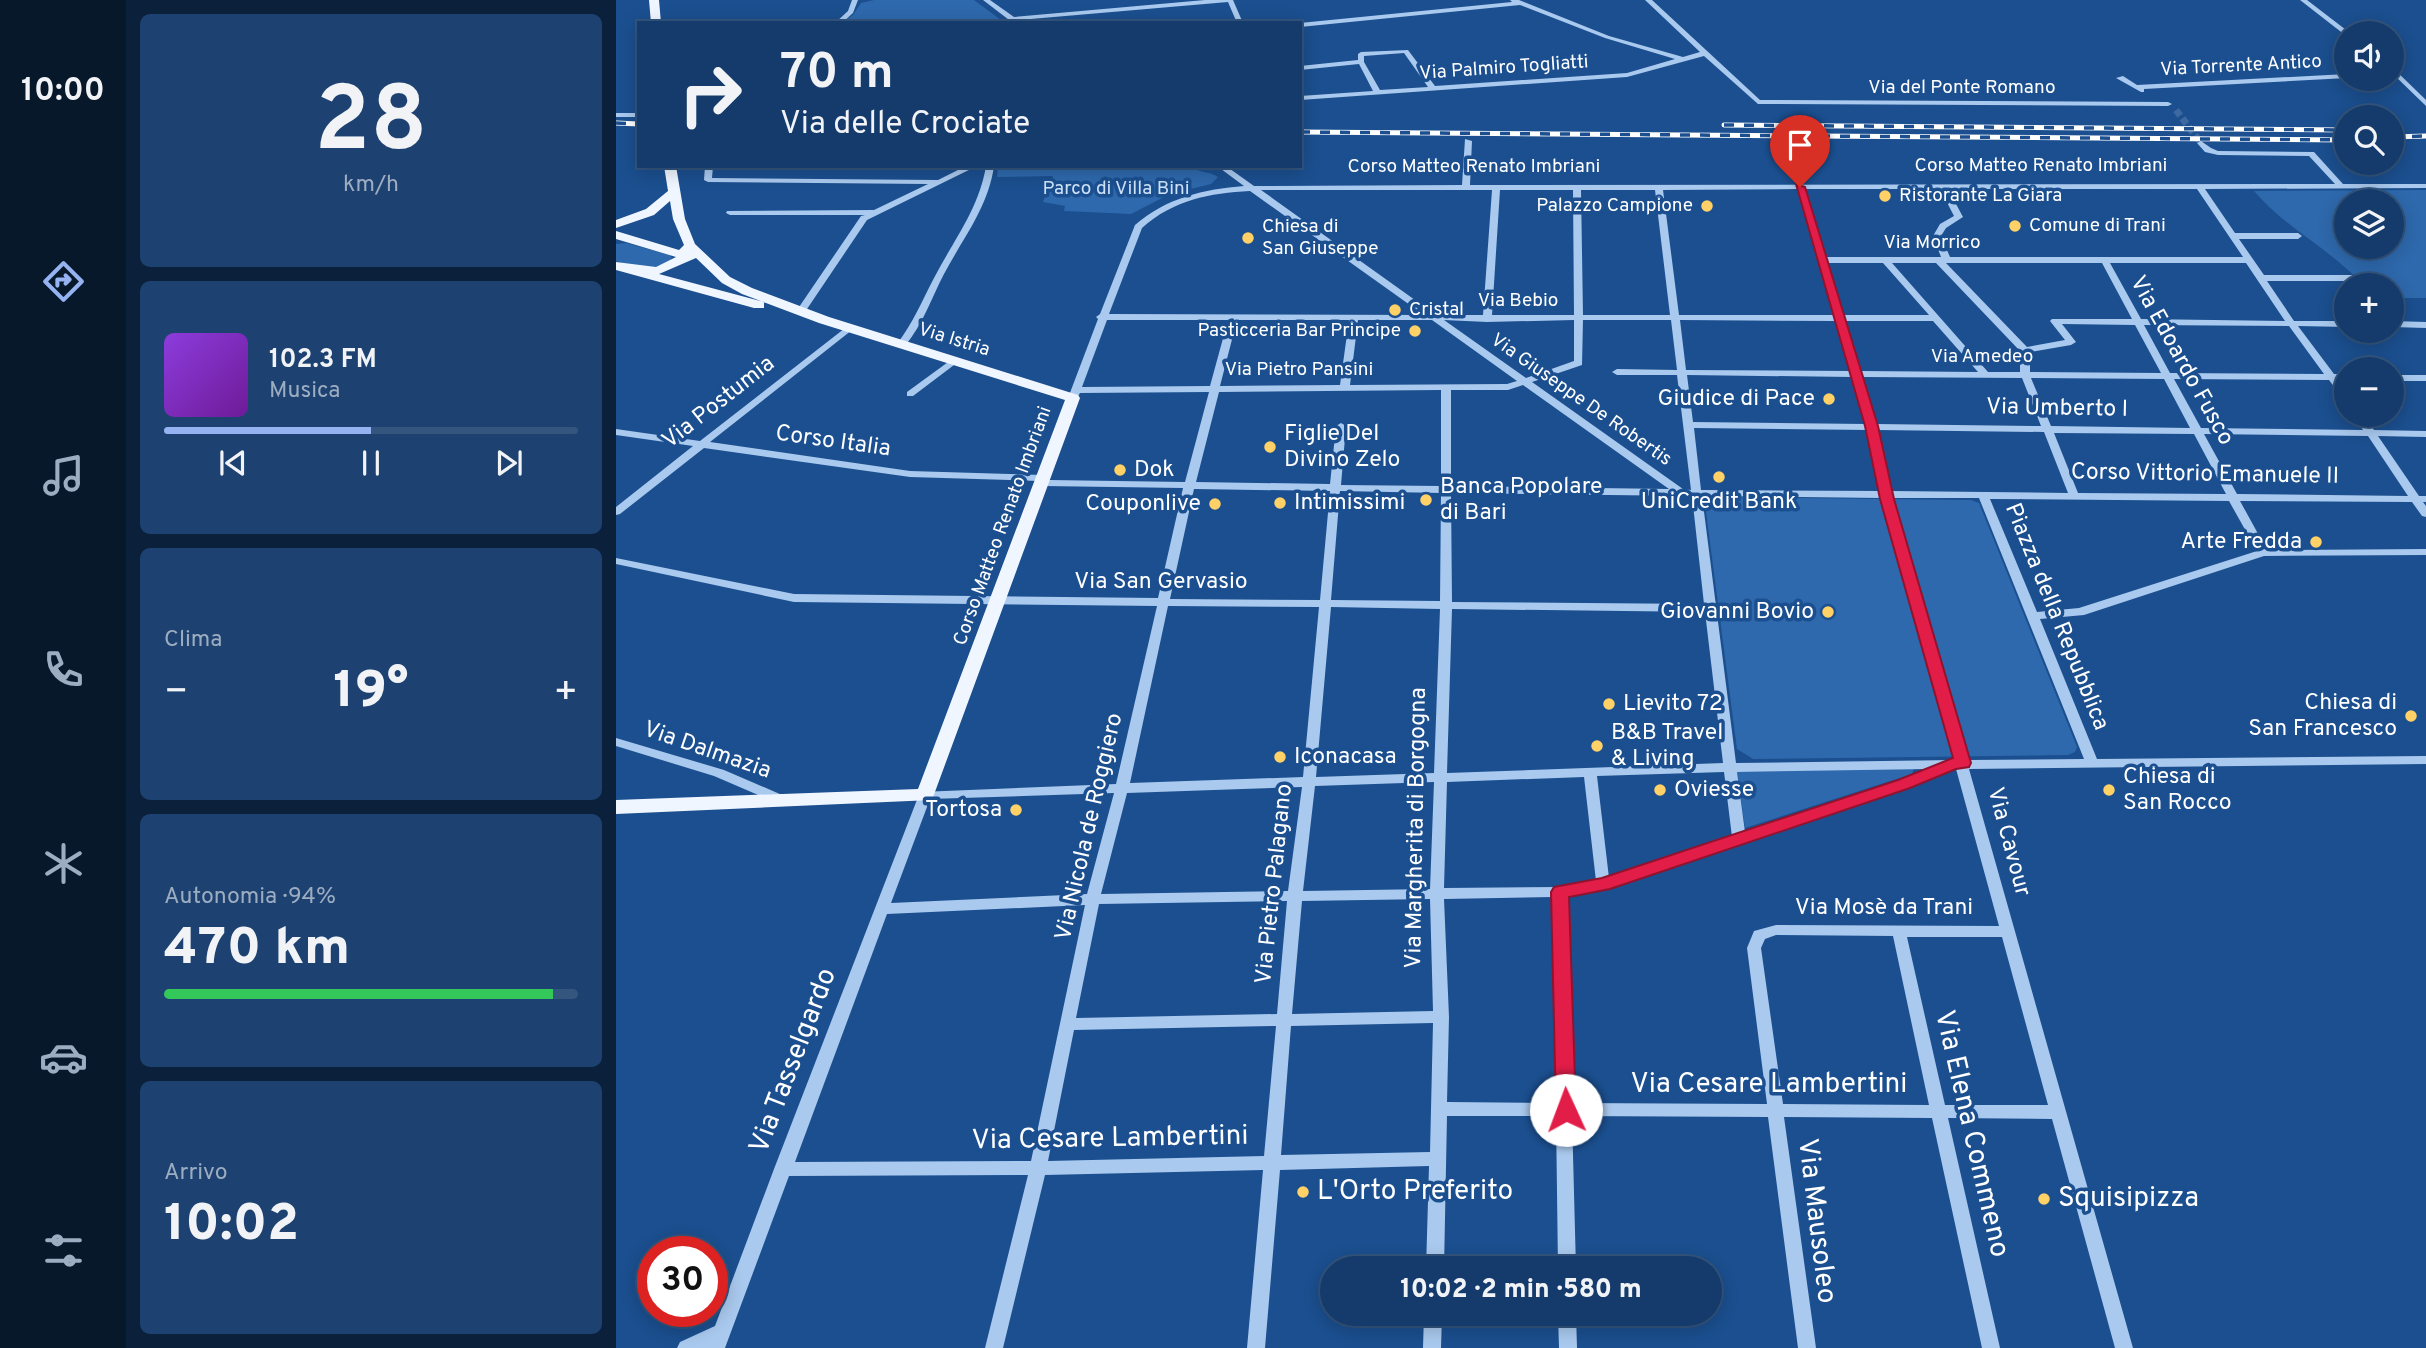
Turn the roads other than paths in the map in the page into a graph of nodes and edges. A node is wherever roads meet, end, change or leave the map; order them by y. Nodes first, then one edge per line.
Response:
1 (654, 0) edge
2 (855, 0) edge
3 (986, 0) edge
4 (1174, 0) edge
5 (1229, 0) edge
6 (1648, 0) edge
7 (2303, 0) edge
8 (1517, 1) edge
9 (1013, 19) edge
10 (656, 21) edge
11 (840, 21) edge
12 (1239, 21) edge
13 (2334, 24) edge
14 (1302, 25) edge
15 (1706, 53) junction
16 (1685, 60) junction
17 (1361, 62) junction
18 (1302, 68) edge
19 (2334, 77) edge
20 (2120, 78) dead end
21 (2404, 82) edge
22 (2136, 88) junction
23 (1433, 89) junction
24 (1377, 92) junction
25 (1302, 98) edge
26 (1755, 101) joint
27 (2426, 103) edge
28 (2168, 104) junction
29 (2176, 110) tunnel mouth
30 (616, 114) edge
31 (637, 115) edge
32 (1468, 141) dead end
33 (2201, 143) tunnel mouth
34 (670, 168) edge
35 (709, 168) edge
36 (969, 168) edge
37 (990, 168) edge
38 (1224, 168) edge
39 (939, 182) junction
40 (1942, 186) junction
41 (1577, 187) junction
42 (1659, 187) junction
43 (1800, 187) junction
44 (2200, 187) junction
45 (2342, 187) junction
46 (2426, 187) edge
47 (1252, 188) junction
48 (1466, 188) junction
49 (1496, 188) junction
50 (674, 192) junction
51 (875, 212) junction
52 (730, 213) dead end
53 (616, 224) edge
54 (2233, 236) junction
55 (2298, 236) dead end
56 (620, 238) edge
57 (685, 252) junction
58 (1824, 260) junction
59 (1885, 260) junction
60 (2249, 260) junction
61 (1943, 261) junction
62 (2105, 261) junction
63 (616, 266) edge
64 (643, 273) junction
65 (2262, 278) junction
66 (2334, 278) edge
67 (802, 310) junction
68 (1101, 317) junction
69 (1233, 318) junction
70 (1354, 318) junction
71 (1935, 318) junction
72 (1437, 319) junction
73 (1487, 319) junction
74 (1578, 319) junction
75 (1676, 319) junction
76 (824, 320) junction
77 (1840, 320) junction
78 (2138, 322) junction
79 (2292, 324) junction
80 (2334, 324) edge
81 (2404, 324) edge
82 (2426, 324) edge
83 (849, 328) junction
84 (902, 344) junction
85 (2025, 349) junction
86 (955, 360) junction
87 (1617, 372) dead end
88 (1681, 372) junction
89 (1856, 374) junction
90 (1985, 374) junction
91 (2025, 374) junction
92 (2167, 376) junction
93 (2332, 377) junction
94 (2404, 378) edge
95 (2426, 378) edge
96 (2334, 380) edge
97 (1522, 382) junction
98 (1214, 388) junction
99 (1345, 388) junction
100 (1446, 388) junction
101 (910, 394) dead end
102 (1074, 394) junction
103 (1687, 425) junction
104 (1341, 426) dead end
105 (1872, 426) junction
106 (2367, 427) edge
107 (2047, 428) junction
108 (2198, 430) junction
109 (616, 432) edge
110 (2372, 434) junction
111 (2426, 434) edge
112 (699, 444) junction
113 (1044, 480) junction
114 (1189, 487) junction
115 (1333, 489) junction
116 (1447, 490) junction
117 (1681, 493) junction
118 (1696, 493) junction
119 (1886, 493) junction
120 (1983, 494) junction
121 (2074, 495) junction
122 (2233, 496) junction
123 (2421, 499) edge
124 (616, 512) edge
125 (2426, 514) edge
126 (2426, 552) edge
127 (2263, 553) junction
128 (616, 561) edge
129 (998, 602) junction
130 (1164, 602) junction
131 (1446, 603) junction
132 (1324, 604) junction
133 (1710, 608) junction
134 (2031, 616) junction
135 (616, 743) edge
136 (2423, 761) edge
137 (2092, 762) junction
138 (1959, 763) junction
139 (1729, 767) junction
140 (1590, 771) junction
141 (1439, 777) junction
142 (1309, 782) junction
143 (1122, 788) junction
144 (925, 795) junction
145 (785, 801) junction
146 (616, 807) edge
147 (1740, 839) junction
148 (1603, 885) junction
149 (1560, 892) junction
150 (1437, 894) junction
151 (1295, 895) junction
152 (1093, 899) junction
153 (882, 909) junction
154 (1899, 931) junction
155 (2009, 932) junction
156 (1759, 935) joint
157 (1441, 1017) junction
158 (1285, 1019) junction
159 (1068, 1024) junction
160 (1438, 1109) junction
161 (1566, 1110) junction
162 (1776, 1111) junction
163 (1939, 1112) junction
164 (2057, 1112) junction
165 (1438, 1158) junction
166 (1272, 1162) junction
167 (1038, 1168) junction
168 (782, 1169) junction
169 (1435, 1256) edge
170 (1567, 1256) edge
171 (1433, 1326) edge
172 (1567, 1326) edge
173 (719, 1340) edge
174 (686, 1348) edge
175 (994, 1348) edge
176 (1256, 1348) edge
177 (1432, 1348) edge
178 (1567, 1348) edge
179 (1807, 1348) edge
180 (1991, 1348) edge
181 (2124, 1348) edge

1 - 10 main road
2 - 11 street
3 - 9 street
4 - 9 street
5 - 9 street
5 - 12 street
6 - 15 street
7 - 13 street, Via Torrente Antico
8 - 14 street
8 - 16 street
15 - 16 street, Via Palmiro Togliatti
15 - 26 street
16 - 23 street, Via Palmiro Togliatti
17 - 18 street
17 - 23 street
17 - 24 street
19 - 22 street, Via Torrente Antico
20 - 22 street, Via Torrente Antico
21 - 27 street
22 - 28 street, Via Torrente Antico
23 - 24 street, Via Palmiro Togliatti
24 - 25 street, Via Palmiro Togliatti
26 - 28 street, Via del Ponte Romano
28 - 29 street, Via Torrente Antico
30 - 31 street
32 - 48 street
33 - 45 street
34 - 50 main road
35 - 39 street
36 - 39 street
37 - 84 street
38 - 47 street, Via Giuseppe De Robertis
39 - 51 street
40 - 43 street, Corso Matteo Renato Imbriani
40 - 44 street, Corso Matteo Renato Imbriani
40 - 61 street
41 - 42 street, Corso Matteo Renato Imbriani
41 - 49 street, Corso Matteo Renato Imbriani
41 - 74 street
42 - 43 street, Corso Matteo Renato Imbriani
42 - 75 street
43 - 58 street, Via Cavour
44 - 45 street, Corso Matteo Renato Imbriani
44 - 54 street
45 - 46 street, Corso Matteo Renato Imbriani
47 - 48 street, Corso Matteo Renato Imbriani
47 - 68 street, Corso Matteo Renato Imbriani
47 - 72 street, Via Giuseppe De Robertis
48 - 49 street, Corso Matteo Renato Imbriani
49 - 73 street
50 - 53 main road
50 - 57 main road
51 - 52 street
51 - 67 street
54 - 55 street
54 - 60 street
56 - 57 main road
57 - 64 main road, Via Istria
57 - 67 main road, Via Istria
58 - 59 street, Via Morrico
58 - 77 street, Via Cavour
59 - 61 street, Via Morrico
59 - 71 street
60 - 62 street, Via Morrico
60 - 65 street
61 - 62 street, Via Morrico
61 - 85 street
62 - 78 street, Via Edoardo Fusco
63 - 64 main road, Via Istria
64 - 76 main road, Via Istria
65 - 66 street
65 - 79 street
67 - 76 main road, Via Istria
68 - 69 street, Via Bebio
68 - 102 street, Corso Matteo Renato Imbriani
69 - 70 street, Via Bebio
69 - 98 street, Via Nicola de Roggiero
70 - 72 street, Via Bebio
70 - 99 street
71 - 77 street, Via Bebio
71 - 90 street
72 - 73 street, Via Bebio
72 - 97 street, Via Giuseppe De Robertis
73 - 74 street, Via Bebio
74 - 75 street, Via Bebio
74 - 97 street, Via Pietro Pansini
75 - 77 street, Via Bebio
75 - 88 street
76 - 83 main road, Via Istria
77 - 89 street, Via Cavour
78 - 79 street
78 - 85 street
78 - 92 street, Via Edoardo Fusco
79 - 80 street
79 - 93 street
81 - 82 street
83 - 84 main road, Via Istria
83 - 112 street, Via Postumia
84 - 86 main road, Via Istria
85 - 91 street
86 - 101 street
86 - 102 main road, Via Istria
87 - 88 street, Via Amedeo
88 - 89 street, Via Amedeo
88 - 103 street
89 - 90 street, Via Amedeo
89 - 105 street, Via Cavour
90 - 91 street, Via Amedeo
91 - 92 street, Via Amedeo
91 - 107 street
92 - 93 street, Via Amedeo
92 - 108 street, Via Edoardo Fusco
93 - 96 street
94 - 95 street
97 - 100 street, Via Pietro Pansini
97 - 117 street, Via Giuseppe De Robertis
98 - 99 street, Via Pietro Pansini
98 - 102 street, Via Pietro Pansini
98 - 114 street, Via Nicola de Roggiero
99 - 100 street, Via Pietro Pansini
100 - 116 street, Via Margherita di Borgogna
102 - 113 main road, Corso Matteo Renato Imbriani
103 - 105 street, Via Umberto I
103 - 118 street
104 - 115 street, Via Pietro Palagano
105 - 107 street, Via Umberto I
105 - 119 street, Via Cavour
106 - 110 street
107 - 108 street, Via Umberto I
107 - 121 street
108 - 110 street, Via Umberto I
108 - 122 street, Via Edoardo Fusco
109 - 112 street, Corso Italia
110 - 111 street, Via Umberto I
110 - 123 street
112 - 113 street, Corso Italia
112 - 124 street, Via Postumia
113 - 114 street
113 - 129 main road, Corso Matteo Renato Imbriani
114 - 115 street
114 - 130 street, Via Nicola de Roggiero
115 - 116 street
115 - 132 street, Via Pietro Palagano
116 - 117 street
116 - 131 street, Via Margherita di Borgogna
117 - 118 street
118 - 119 street, Piazza della Repubblica
118 - 133 street
119 - 120 street, Piazza della Repubblica
119 - 138 street, Via Cavour
120 - 121 street, Corso Vittorio Emanuele II
120 - 134 street, Piazza della Repubblica
121 - 122 street, Corso Vittorio Emanuele II
122 - 123 street, Corso Vittorio Emanuele II
122 - 127 street, Via Edoardo Fusco
123 - 125 street
126 - 127 street
127 - 134 street
128 - 129 street, Via San Gervasio
129 - 130 street, Via San Gervasio
129 - 144 main road, Corso Matteo Renato Imbriani
130 - 132 street, Via San Gervasio
130 - 143 street, Via Nicola de Roggiero
131 - 132 street, Via San Gervasio
131 - 133 street, Via San Gervasio
131 - 141 street, Via Margherita di Borgogna
132 - 142 street, Via Pietro Palagano
133 - 139 street
134 - 137 street, Piazza della Repubblica
135 - 145 street, Via Dalmazia
136 - 137 street
137 - 138 street, Piazza della Repubblica
138 - 139 street, Piazza della Repubblica
138 - 147 street, Piazza della Repubblica
138 - 155 street, Via Cavour
139 - 140 street, Piazza della Repubblica
139 - 147 street
140 - 141 street, Piazza della Repubblica
140 - 148 street
141 - 142 street, Piazza della Repubblica
141 - 150 street, Via Margherita di Borgogna
142 - 143 street, Piazza della Repubblica
142 - 151 street, Via Pietro Palagano
143 - 144 street, Piazza della Repubblica
143 - 152 street, Via Nicola de Roggiero
144 - 145 main road
144 - 153 street, Via Tasselgardo
145 - 146 main road
147 - 148 street, Piazza della Repubblica
148 - 149 street, Piazza della Repubblica
149 - 150 street, Piazza della Repubblica
149 - 161 street
150 - 151 street, Piazza della Repubblica
150 - 157 street, Via Margherita di Borgogna
151 - 152 street, Piazza della Repubblica
151 - 158 street, Via Pietro Palagano
152 - 153 street, Piazza della Repubblica
152 - 159 street, Via Nicola de Roggiero
153 - 168 street, Via Tasselgardo
154 - 155 street, Via Mosè da Trani
154 - 156 street, Via Mosè da Trani
154 - 163 street, Via Elena Commeno
155 - 164 street, Via Cavour
156 - 162 street, Via Mausoleo
157 - 158 street
157 - 160 street, Via Margherita di Borgogna
158 - 159 street
158 - 166 street, Via Pietro Palagano
159 - 167 street, Via Nicola de Roggiero
160 - 161 street, Via Cesare Lambertini
160 - 165 street, Via Margherita di Borgogna
161 - 162 street, Via Cesare Lambertini
161 - 170 street
162 - 163 street, Via Cesare Lambertini
162 - 179 street, Via Mausoleo
163 - 164 street, Via Cesare Lambertini
163 - 180 street, Via Elena Commeno
164 - 181 street, Via Cavour
165 - 166 street, Via Cesare Lambertini
165 - 169 street, Via Margherita di Borgogna
166 - 167 street, Via Cesare Lambertini
166 - 176 street, Via Pietro Palagano
167 - 168 street, Via Cesare Lambertini
167 - 175 street, Via Nicola de Roggiero
168 - 173 street, Via Tasselgardo
171 - 177 street
172 - 178 street
173 - 174 street

